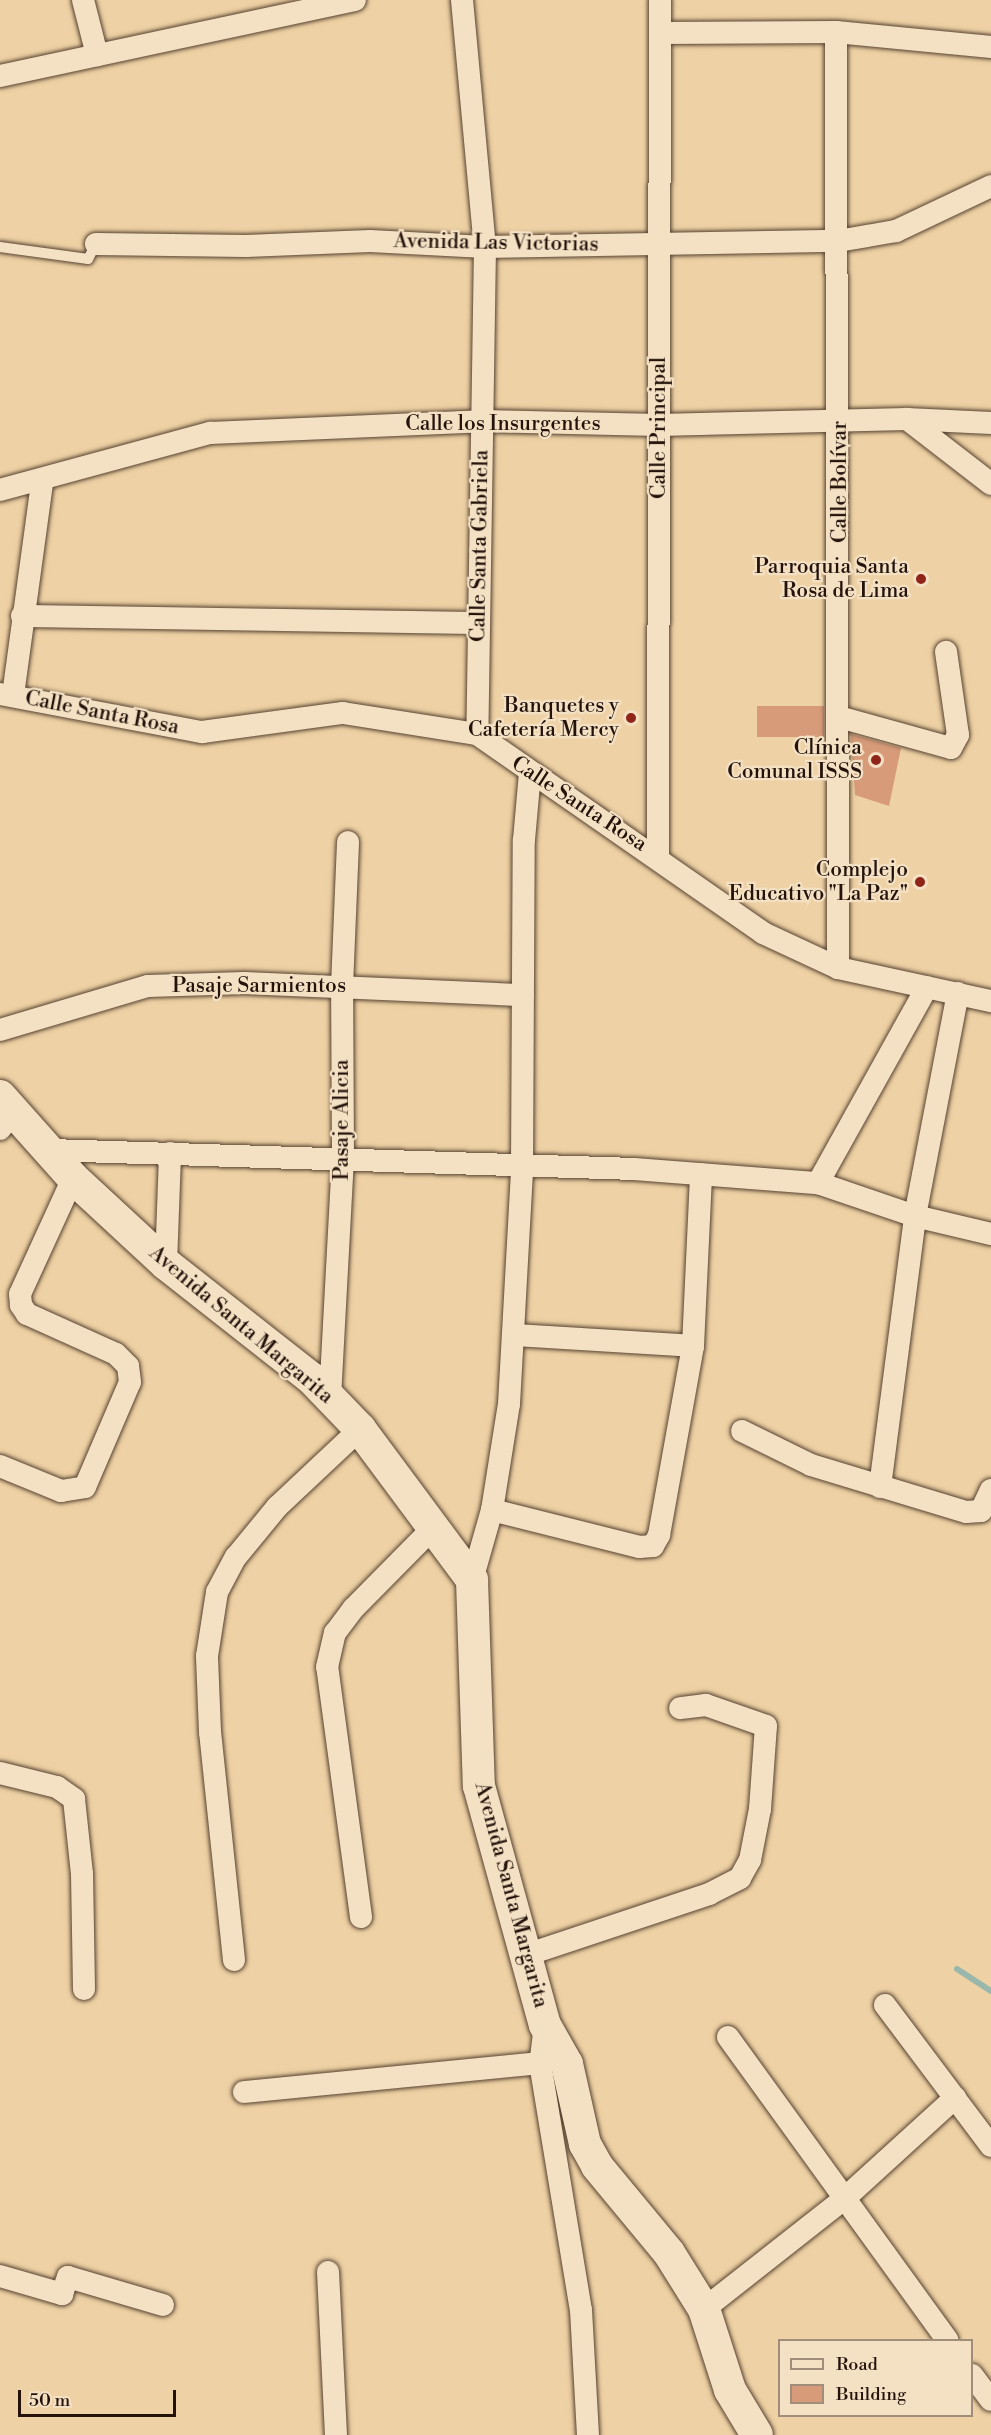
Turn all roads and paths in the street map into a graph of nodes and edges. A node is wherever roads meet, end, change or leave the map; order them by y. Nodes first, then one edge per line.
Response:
1 (82, 0) edge
2 (355, 0) edge
3 (462, 0) edge
4 (660, 0) edge
5 (836, 32) junction
6 (660, 33) junction
7 (991, 47) edge
8 (97, 55) junction
9 (0, 76) edge
10 (991, 186) edge
11 (838, 241) junction
12 (660, 243) junction
13 (96, 244) joint
14 (0, 247) edge
15 (485, 247) junction
16 (907, 419) junction
17 (840, 420) junction
18 (482, 421) junction
19 (991, 423) edge
20 (659, 425) junction
21 (42, 482) junction
22 (991, 484) edge
23 (0, 490) edge
24 (22, 616) junction
25 (479, 623) junction
26 (946, 652) dead end
27 (7, 694) edge
28 (839, 717) junction
29 (477, 734) junction
30 (530, 774) junction
31 (348, 842) dead end
32 (658, 855) junction
33 (838, 968) junction
34 (342, 986) junction
35 (927, 987) junction
36 (958, 993) junction
37 (523, 995) junction
38 (991, 1001) edge
39 (0, 1030) edge
40 (5, 1112) edge
41 (50, 1150) junction
42 (170, 1153) junction
43 (343, 1160) junction
44 (522, 1168) junction
45 (701, 1174) junction
46 (73, 1178) junction
47 (818, 1183) junction
48 (915, 1216) junction
49 (991, 1234) edge
50 (166, 1264) junction
51 (514, 1335) junction
52 (693, 1346) junction
53 (330, 1398) junction
54 (360, 1429) junction
55 (742, 1431) dead end
56 (0, 1466) edge
57 (880, 1487) junction
58 (991, 1490) edge
59 (492, 1510) junction
60 (433, 1528) junction
61 (472, 1580) junction
62 (680, 1708) dead end
63 (0, 1773) edge
64 (361, 1917) dead end
65 (529, 1954) junction
66 (234, 1960) dead end
67 (84, 1989) dead end
68 (885, 2005) dead end
69 (545, 2025) junction
70 (728, 2037) dead end
71 (540, 2063) junction
72 (244, 2092) dead end
73 (955, 2098) junction
74 (991, 2146) edge
75 (845, 2198) junction
76 (328, 2272) dead end
77 (0, 2276) edge
78 (163, 2305) dead end
79 (704, 2309) junction
80 (946, 2339) edge
81 (973, 2375) edge
82 (991, 2400) edge
83 (749, 2434) edge
84 (336, 2435) edge
85 (588, 2435) edge

1 - 8 street
2 - 8 street
3 - 15 street, Calle Santa Gabriela
4 - 6 street, Calle Principal
5 - 6 street
5 - 7 street
5 - 11 street, Calle Bolívar
6 - 12 street, Calle Principal
8 - 9 street
10 - 11 street, Avenida Las Victorias
11 - 12 street, Avenida Las Victorias
11 - 17 street, Calle Bolívar
12 - 15 street, Avenida Las Victorias
12 - 20 street, Calle Principal
13 - 14 lane, Avenida Las Victorias
13 - 15 street, Avenida Las Victorias
15 - 18 street, Calle Santa Gabriela
16 - 17 street, Calle los Insurgentes
16 - 19 street, Calle los Insurgentes
16 - 22 street
17 - 20 street, Calle los Insurgentes
17 - 28 street, Calle Bolívar
18 - 20 street, Calle los Insurgentes
18 - 21 street, Calle los Insurgentes
18 - 25 street, Calle Santa Gabriela
20 - 32 street, Calle Principal
21 - 23 street, Calle los Insurgentes
21 - 24 street
24 - 25 street
24 - 27 street
25 - 29 street, Calle Santa Gabriela
26 - 28 street
27 - 29 street, Calle Santa Rosa
28 - 33 street, Calle Bolívar
29 - 30 street, Calle Santa Rosa
30 - 32 street, Calle Santa Rosa
30 - 37 street
31 - 34 street, Pasaje Alicia
32 - 33 street, Calle Santa Rosa
33 - 35 street, Calle Santa Rosa
34 - 37 street, Pasaje Sarmientos
34 - 39 street, Pasaje Sarmientos
34 - 43 street, Pasaje Alicia
35 - 36 street, Calle Santa Rosa
35 - 47 street
36 - 38 street, Calle Santa Rosa
36 - 48 street
37 - 44 street
40 - 41 street, Avenida Santa Margarita
41 - 42 street
41 - 46 street, Avenida Santa Margarita
42 - 43 street
42 - 50 street
43 - 44 street
43 - 53 street, Pasaje Alicia
44 - 45 street
44 - 51 street
45 - 47 street
45 - 52 street
46 - 50 street, Avenida Santa Margarita
46 - 56 street
47 - 48 street
48 - 49 street
48 - 57 street
50 - 53 street, Avenida Santa Margarita
51 - 52 street
51 - 59 street
52 - 59 street
53 - 54 street, Avenida Santa Margarita
54 - 60 street, Avenida Santa Margarita
54 - 66 street
55 - 57 street
57 - 58 street
59 - 61 street
60 - 61 street, Avenida Santa Margarita
60 - 64 street
61 - 65 street, Avenida Santa Margarita
62 - 65 street
63 - 67 street
65 - 69 street, Avenida Santa Margarita
68 - 73 street
69 - 71 street
69 - 79 street, Avenida Santa Margarita
70 - 75 street
71 - 72 street
71 - 85 street
73 - 74 street
73 - 75 street
75 - 79 street
75 - 80 street
76 - 84 street
77 - 78 street
79 - 83 street, Avenida Santa Margarita
81 - 82 street

